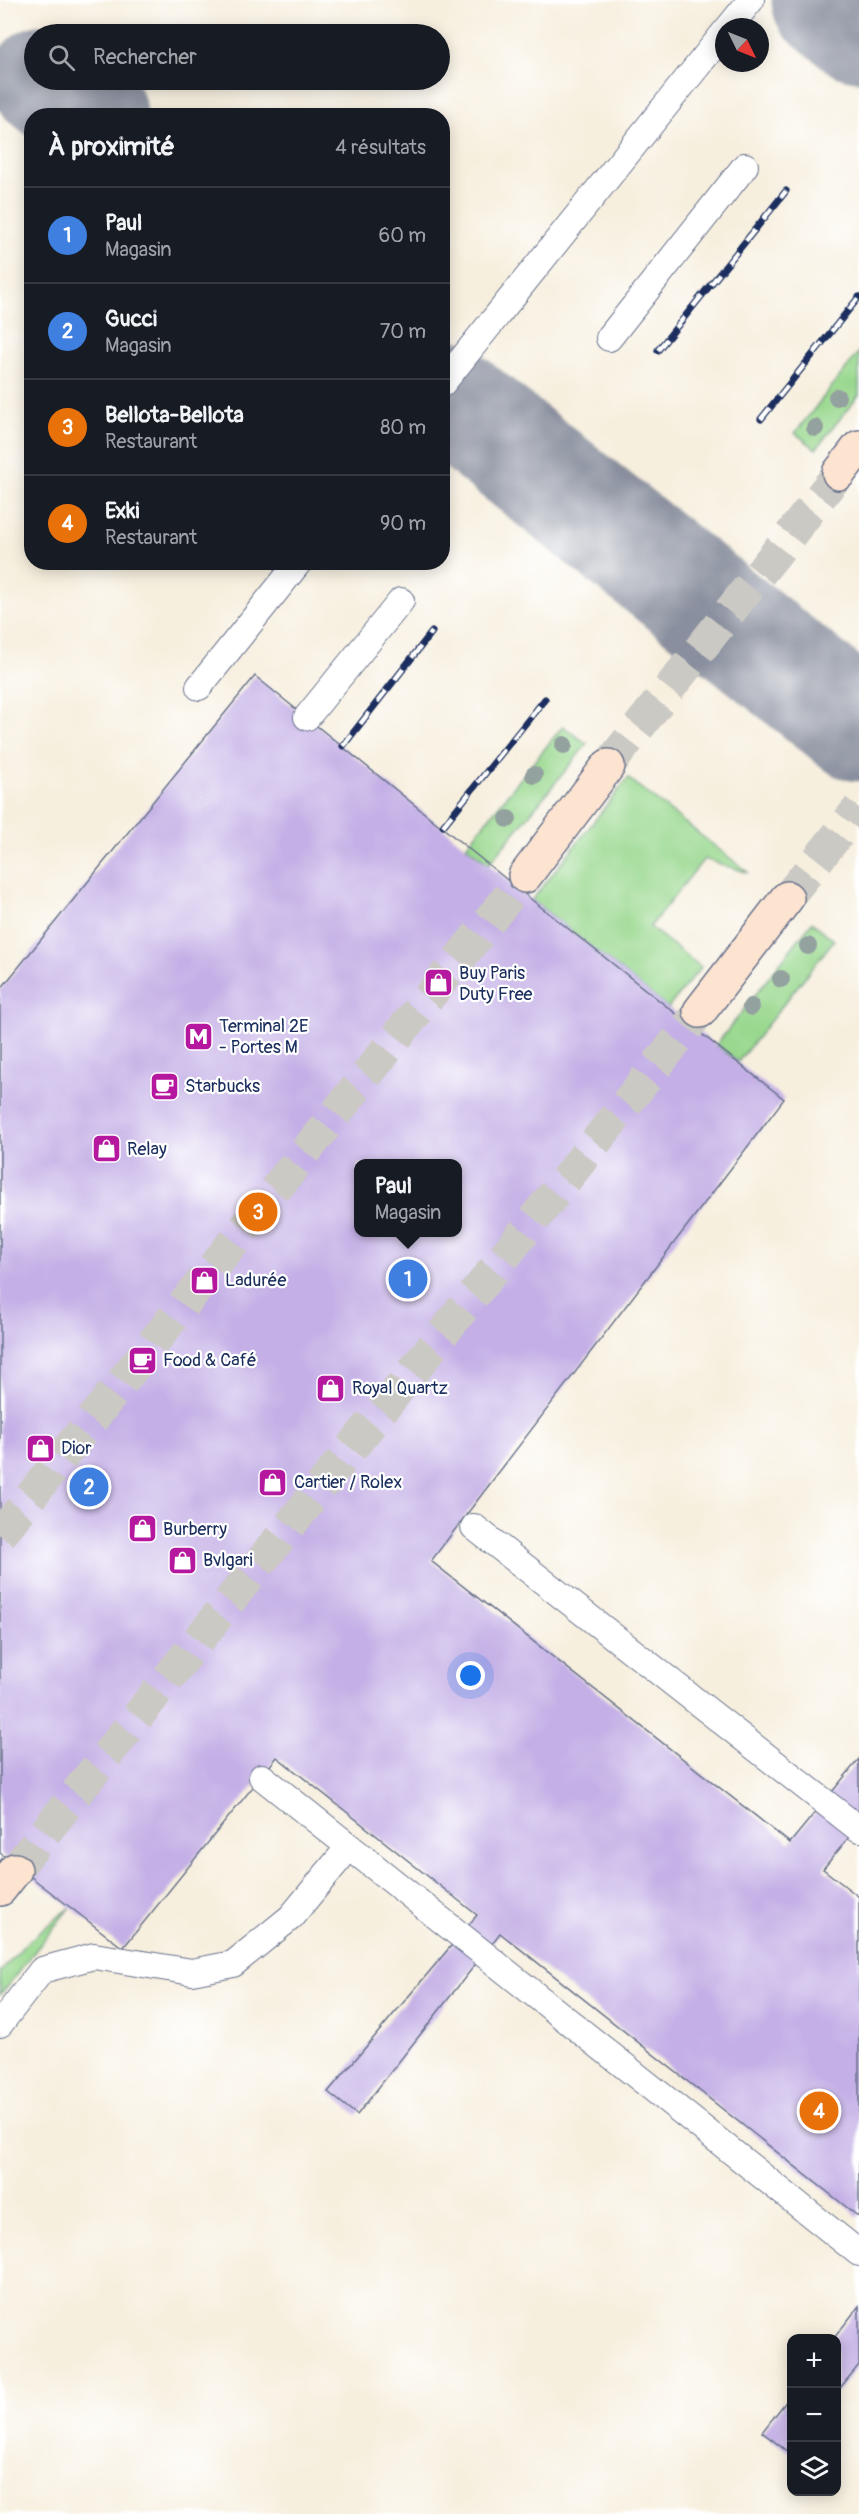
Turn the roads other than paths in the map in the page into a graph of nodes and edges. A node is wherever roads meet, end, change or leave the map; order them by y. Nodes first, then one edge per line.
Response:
1 (751, 0) edge
2 (736, 18) edge
3 (715, 44) edge
4 (745, 166) dead end
5 (609, 338) dead end
6 (450, 374) edge
7 (859, 447) edge
8 (839, 473) tunnel mouth
9 (293, 570) edge
10 (401, 601) dead end
11 (199, 687) dead end
12 (307, 717) dead end
13 (608, 766) tunnel mouth
14 (525, 876) tunnel mouth
15 (787, 898) tunnel mouth
16 (700, 1011) tunnel mouth
17 (474, 1527) dead end
18 (262, 1777) dead end
19 (859, 1829) edge
20 (349, 1847) junction
21 (0, 2024) edge
22 (859, 2253) edge

1 - 2 lane
3 - 6 lane
4 - 5 lane
7 - 8 main road
9 - 11 lane
10 - 12 lane
13 - 14 main road
15 - 16 main road
17 - 19 lane
18 - 20 lane
20 - 21 lane
20 - 22 lane

